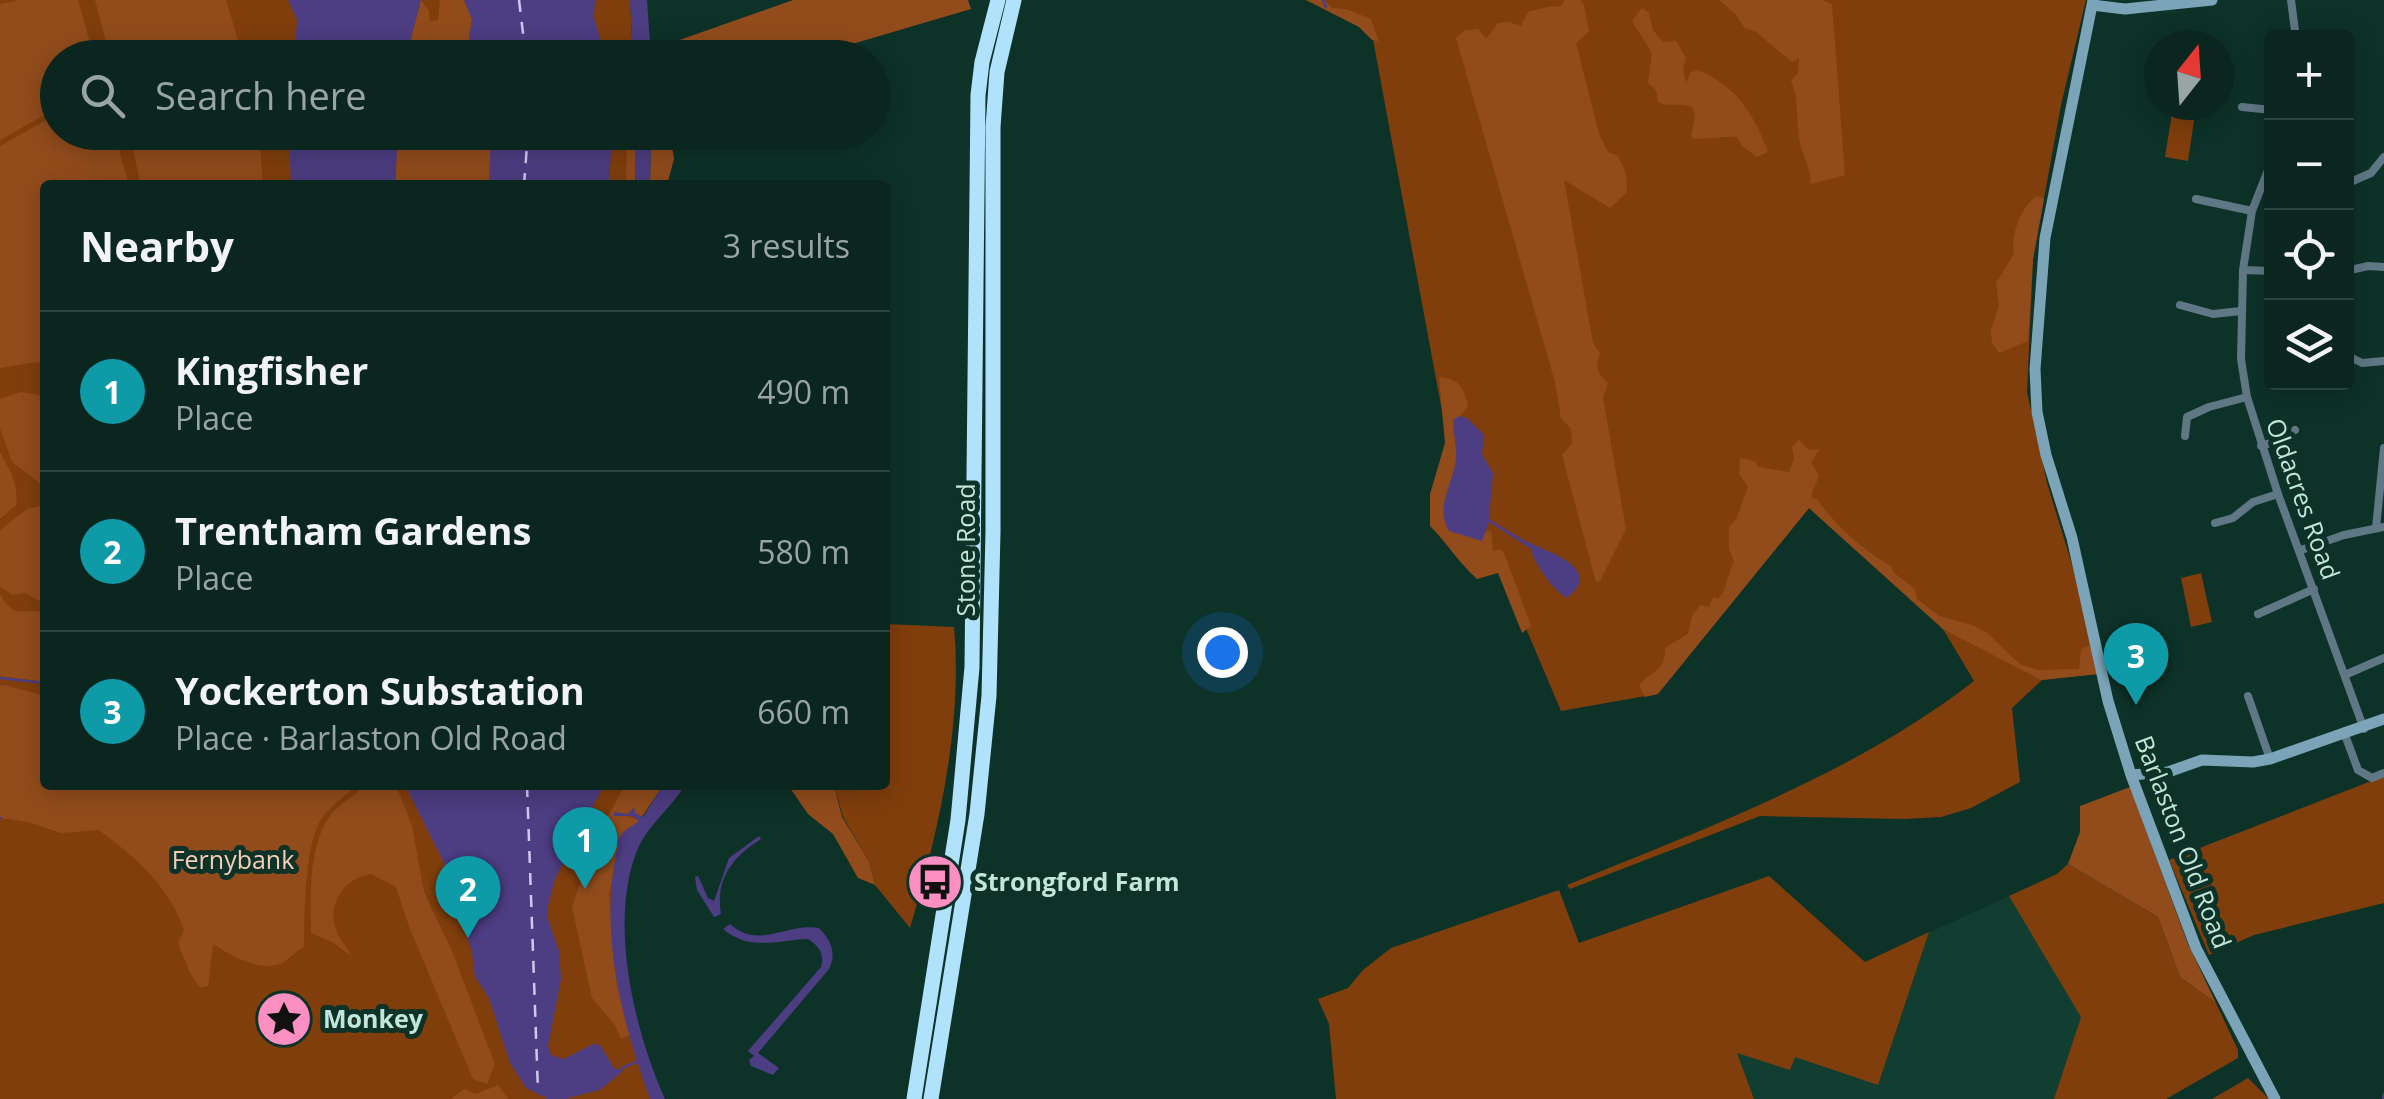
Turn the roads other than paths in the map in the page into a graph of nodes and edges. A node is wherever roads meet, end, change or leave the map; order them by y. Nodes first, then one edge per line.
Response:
1 (998, 0) edge
2 (1014, 0) edge
3 (2212, 0) edge
4 (2292, 0) edge
5 (2092, 2) edge
6 (2295, 30) edge
7 (2264, 109) edge
8 (2253, 120) dead end
9 (2384, 157) edge
10 (2264, 180) edge
11 (2354, 180) edge
12 (2202, 203) dead end
13 (2252, 210) junction
14 (2384, 267) edge
15 (2354, 269) edge
16 (2243, 270) junction
17 (2264, 271) edge
18 (2185, 311) dead end
19 (2241, 311) junction
20 (2354, 359) edge
21 (2384, 361) edge
22 (2246, 397) junction
23 (2185, 436) dead end
24 (2292, 436) dead end
25 (2261, 446) junction
26 (2384, 448) edge
27 (2370, 466) dead end
28 (2381, 468) junction
29 (2278, 494) junction
30 (2222, 510) dead end
31 (2380, 528) edge
32 (2301, 550) junction
33 (2314, 588) junction
34 (2262, 608) dead end
35 (2384, 658) edge
36 (2344, 675) junction
37 (2247, 702) dead end
38 (2384, 719) edge
39 (2364, 728) junction
40 (2345, 735) junction
41 (2270, 760) junction
42 (2384, 773) edge
43 (2131, 775) junction
44 (914, 1099) edge
45 (931, 1099) edge
46 (2275, 1099) edge

1 - 44 highway, Stone Road
2 - 45 highway, Stone Road
3 - 5 street
4 - 6 street
5 - 43 street, Barlaston Old Road
7 - 8 street
9 - 11 street
10 - 13 street, Oldacres Road
12 - 13 street
13 - 16 street, Oldacres Road
14 - 15 street
16 - 17 street
16 - 19 street, Oldacres Road
18 - 19 street
19 - 22 street, Oldacres Road
20 - 21 street
22 - 23 street
22 - 25 street, Oldacres Road
24 - 25 street
25 - 29 street, Oldacres Road
26 - 28 street
27 - 28 street
28 - 31 street
29 - 30 street
29 - 32 street, Oldacres Road
31 - 32 street
32 - 33 street, Oldacres Road
33 - 34 street
33 - 36 street, Oldacres Road
35 - 36 street
36 - 39 street, Oldacres Road
37 - 41 street
38 - 39 street
39 - 40 street
40 - 41 street
40 - 42 street
41 - 43 street
43 - 46 street, Barlaston Old Road

